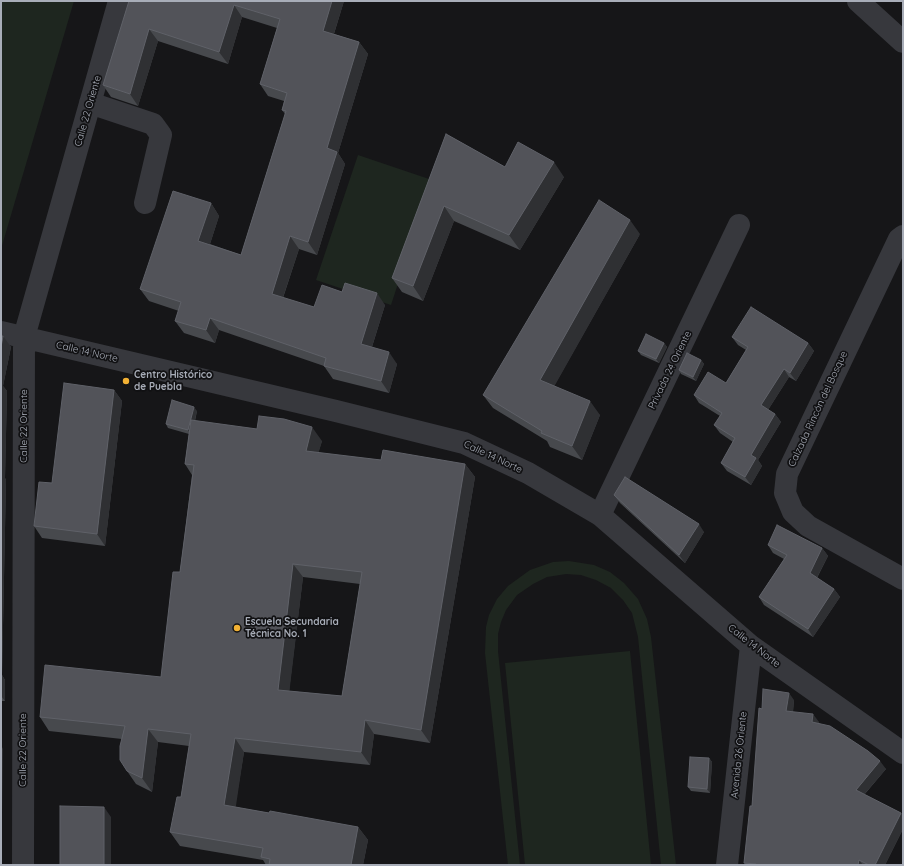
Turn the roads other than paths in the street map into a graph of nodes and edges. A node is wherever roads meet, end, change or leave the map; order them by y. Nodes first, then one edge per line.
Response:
1 (119, 1) edge
2 (858, 1) edge
3 (903, 42) edge
4 (90, 103) junction
5 (145, 203) dead end
6 (739, 225) dead end
7 (903, 236) edge
8 (1, 332) edge
9 (24, 337) junction
10 (600, 516) junction
11 (903, 579) edge
12 (751, 646) junction
13 (903, 753) edge
14 (23, 865) edge
15 (727, 865) edge

1 - 4 street, Calle 22 Oriente
2 - 3 street
4 - 5 street
4 - 9 street, Calle 22 Oriente
6 - 10 street, Privada 24 Oriente
7 - 11 street, Calzada Rincón del Bosque
8 - 9 street, Calle 14 Norte
9 - 10 street, Calle 14 Norte
9 - 14 street, Calle 22 Oriente
10 - 12 street, Calle 14 Norte
12 - 13 street, Calle 14 Norte
12 - 15 street, Avenida 26 Oriente

